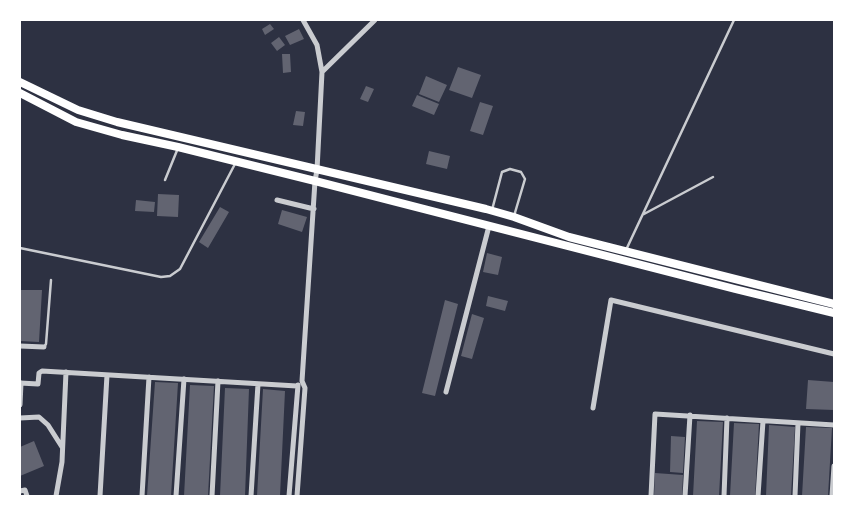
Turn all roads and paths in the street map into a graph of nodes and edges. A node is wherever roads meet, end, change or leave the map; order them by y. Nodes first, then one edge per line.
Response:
1 (303, 20) edge
2 (376, 20) edge
3 (734, 20) edge
4 (322, 72) junction
5 (20, 82) edge
6 (20, 94) edge
7 (178, 147) junction
8 (236, 162) junction
9 (317, 170) junction
10 (713, 177) dead end
11 (165, 180) dead end
12 (315, 181) junction
13 (277, 200) dead end
14 (314, 209) junction
15 (492, 211) junction
16 (643, 214) junction
17 (514, 217) junction
18 (488, 226) junction
19 (510, 231) junction
20 (20, 248) edge
21 (625, 252) junction
22 (51, 280) dead end
23 (834, 304) edge
24 (834, 313) edge
25 (20, 346) edge
26 (44, 347) joint
27 (834, 354) edge
28 (66, 372) junction
29 (107, 375) junction
30 (149, 377) junction
31 (184, 379) junction
32 (218, 381) junction
33 (302, 381) junction
34 (21, 383) edge
35 (258, 384) junction
36 (297, 386) junction
37 (446, 392) dead end
38 (20, 406) edge
39 (593, 408) dead end
40 (690, 415) junction
41 (20, 418) edge
42 (727, 418) junction
43 (763, 420) junction
44 (798, 423) junction
45 (834, 425) edge
46 (62, 447) junction
47 (834, 466) edge
48 (20, 491) edge
49 (27, 496) edge
50 (56, 496) edge
51 (100, 496) edge
52 (142, 496) edge
53 (176, 496) edge
54 (212, 496) edge
55 (251, 496) edge
56 (289, 496) edge
57 (297, 496) edge
58 (651, 496) edge
59 (685, 496) edge
60 (724, 496) edge
61 (758, 496) edge
62 (795, 496) edge
63 (832, 496) edge

1 - 4 street
2 - 4 street
3 - 16 lane
4 - 9 street
5 - 9 main road
6 - 7 main road
7 - 8 main road
7 - 11 lane
8 - 12 main road
8 - 20 lane
9 - 12 street
9 - 15 main road
10 - 16 lane
12 - 14 street
12 - 18 main road
13 - 14 street
14 - 33 street
15 - 17 main road
15 - 17 lane
15 - 18 main road
16 - 21 lane
17 - 19 main road
17 - 21 main road
18 - 19 main road
18 - 37 street
19 - 24 main road
21 - 23 main road
22 - 26 lane
25 - 26 street
27 - 39 street
28 - 29 street
28 - 34 street
28 - 46 street
29 - 30 street
29 - 51 street
30 - 31 street
30 - 52 street
31 - 32 street
31 - 53 street
32 - 35 street
32 - 54 street
33 - 36 street
33 - 57 street
34 - 38 street
35 - 36 street
35 - 55 street
36 - 56 street
40 - 42 street
40 - 58 street
40 - 59 street
41 - 46 street
42 - 43 street
42 - 60 street
43 - 44 street
43 - 61 street
44 - 45 street
44 - 62 street
46 - 50 street
47 - 63 street
48 - 49 street

